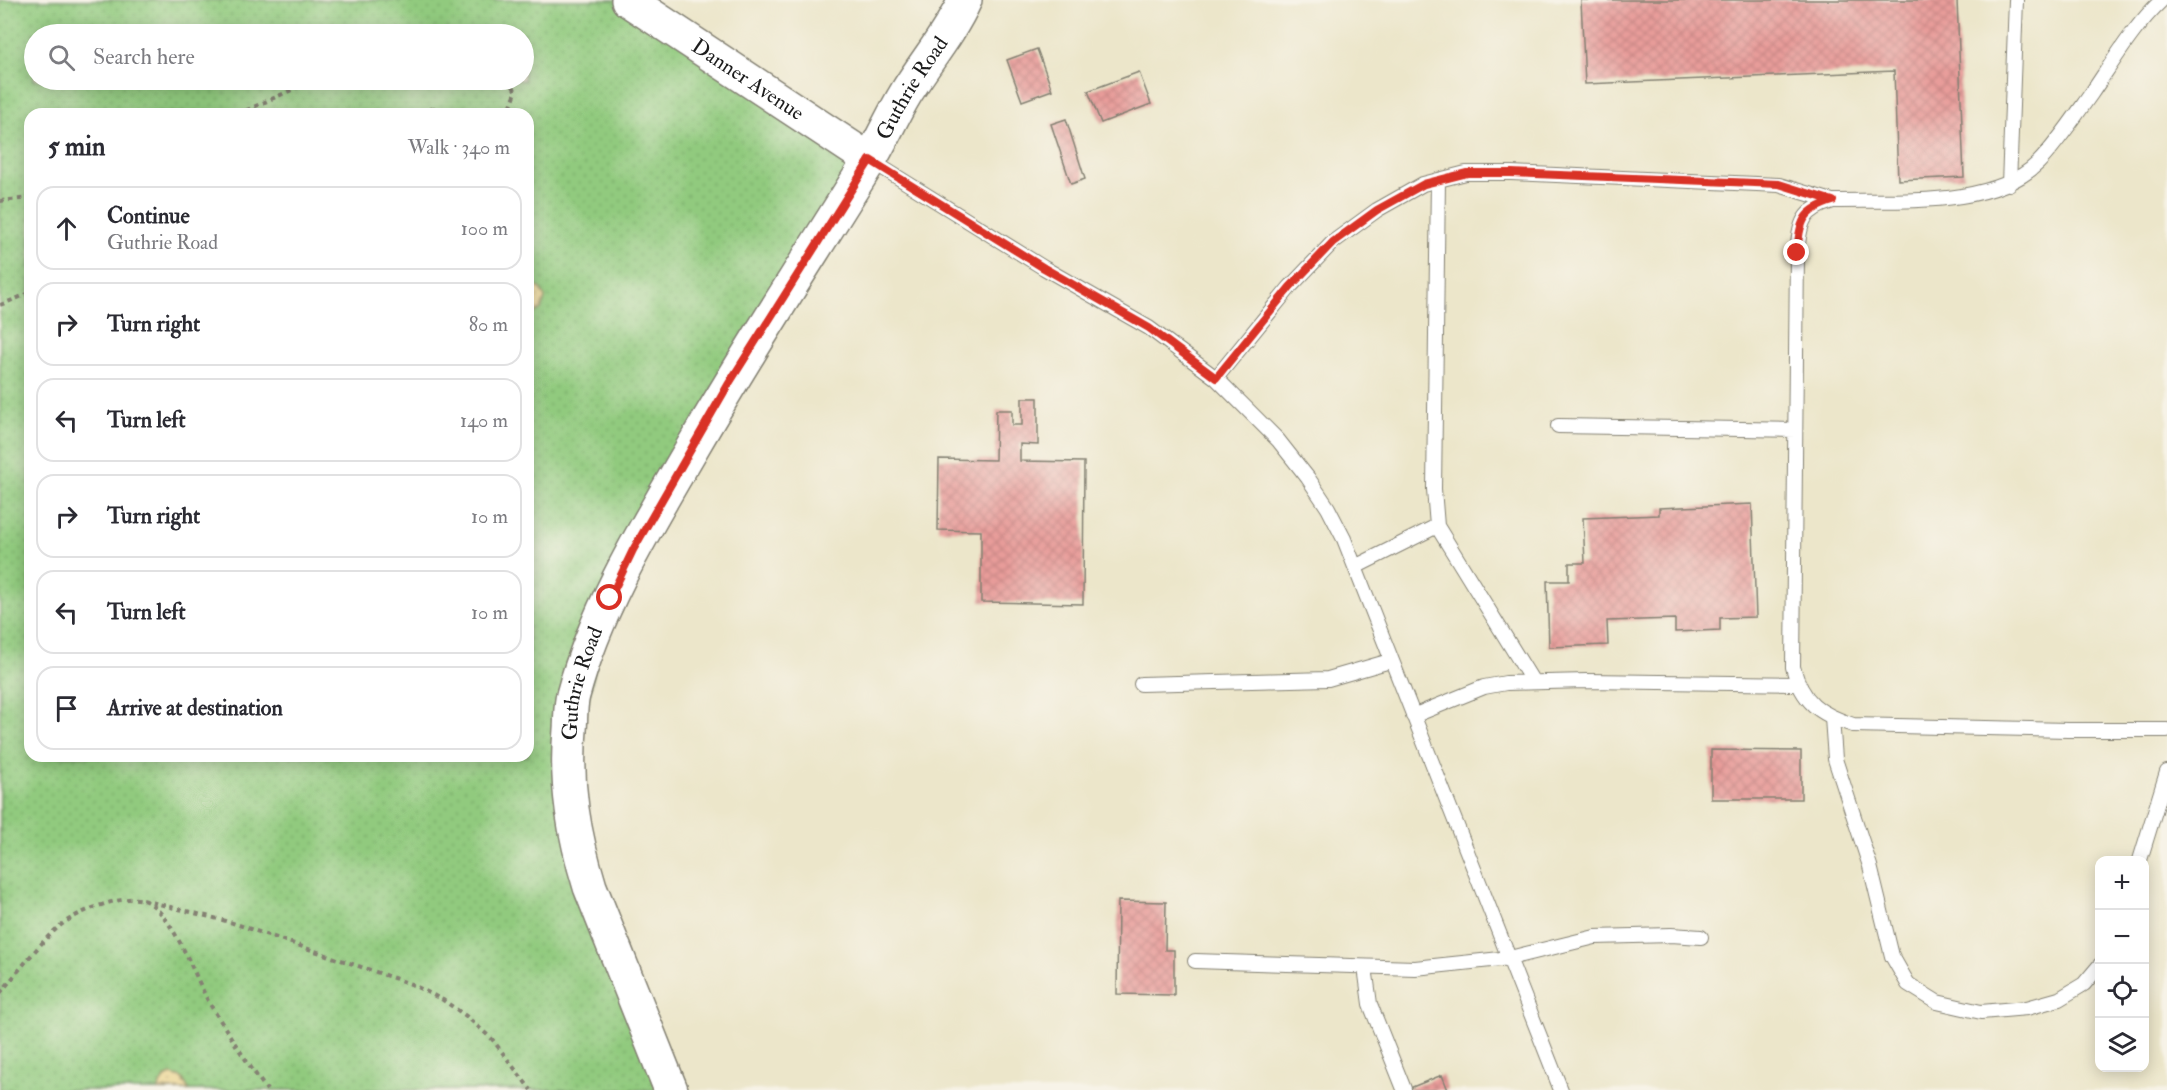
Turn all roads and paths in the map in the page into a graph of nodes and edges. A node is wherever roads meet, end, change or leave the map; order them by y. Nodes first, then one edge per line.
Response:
1 (628, 0) edge
2 (965, 0) edge
3 (2016, 0) edge
4 (2162, 0) edge
5 (292, 90) edge
6 (515, 90) edge
7 (251, 108) edge
8 (510, 108) edge
9 (870, 160) junction
10 (1438, 180) junction
11 (2009, 184) junction
12 (24, 199) edge
13 (0, 201) edge
14 (1833, 201) junction
15 (24, 295) edge
16 (0, 305) edge
17 (1216, 378) junction
18 (1558, 426) dead end
19 (1795, 430) junction
20 (1437, 526) junction
21 (1354, 567) junction
22 (1390, 661) junction
23 (1533, 682) junction
24 (1141, 684) dead end
25 (1797, 684) junction
26 (1413, 716) junction
27 (1832, 718) junction
28 (2167, 730) edge
29 (2167, 772) edge
30 (2142, 856) edge
31 (143, 900) junction
32 (1701, 937) dead end
33 (1510, 958) junction
34 (1195, 961) dead end
35 (1365, 967) junction
36 (2095, 971) edge
37 (0, 993) edge
38 (1404, 1089) edge
39 (267, 1090) edge
40 (531, 1090) edge
41 (670, 1090) edge
42 (1561, 1090) edge

1 - 9 street, Danner Avenue
2 - 9 street, Guthrie Road
3 - 11 lane
4 - 11 lane
5 - 7 path
6 - 8 path
9 - 17 lane
9 - 41 street, Guthrie Road
10 - 14 lane
10 - 17 lane
10 - 20 lane
11 - 14 lane
12 - 13 path
14 - 19 lane
15 - 16 path
17 - 21 lane
18 - 19 lane
19 - 25 lane
20 - 21 lane
20 - 23 lane
21 - 22 lane
22 - 24 lane
22 - 26 lane
23 - 25 lane
23 - 26 lane
25 - 27 lane
26 - 33 lane
27 - 28 lane
27 - 36 lane
29 - 30 lane
31 - 37 path
31 - 39 path
31 - 40 path
32 - 33 lane
33 - 35 lane
33 - 42 lane
34 - 35 lane
35 - 38 lane

